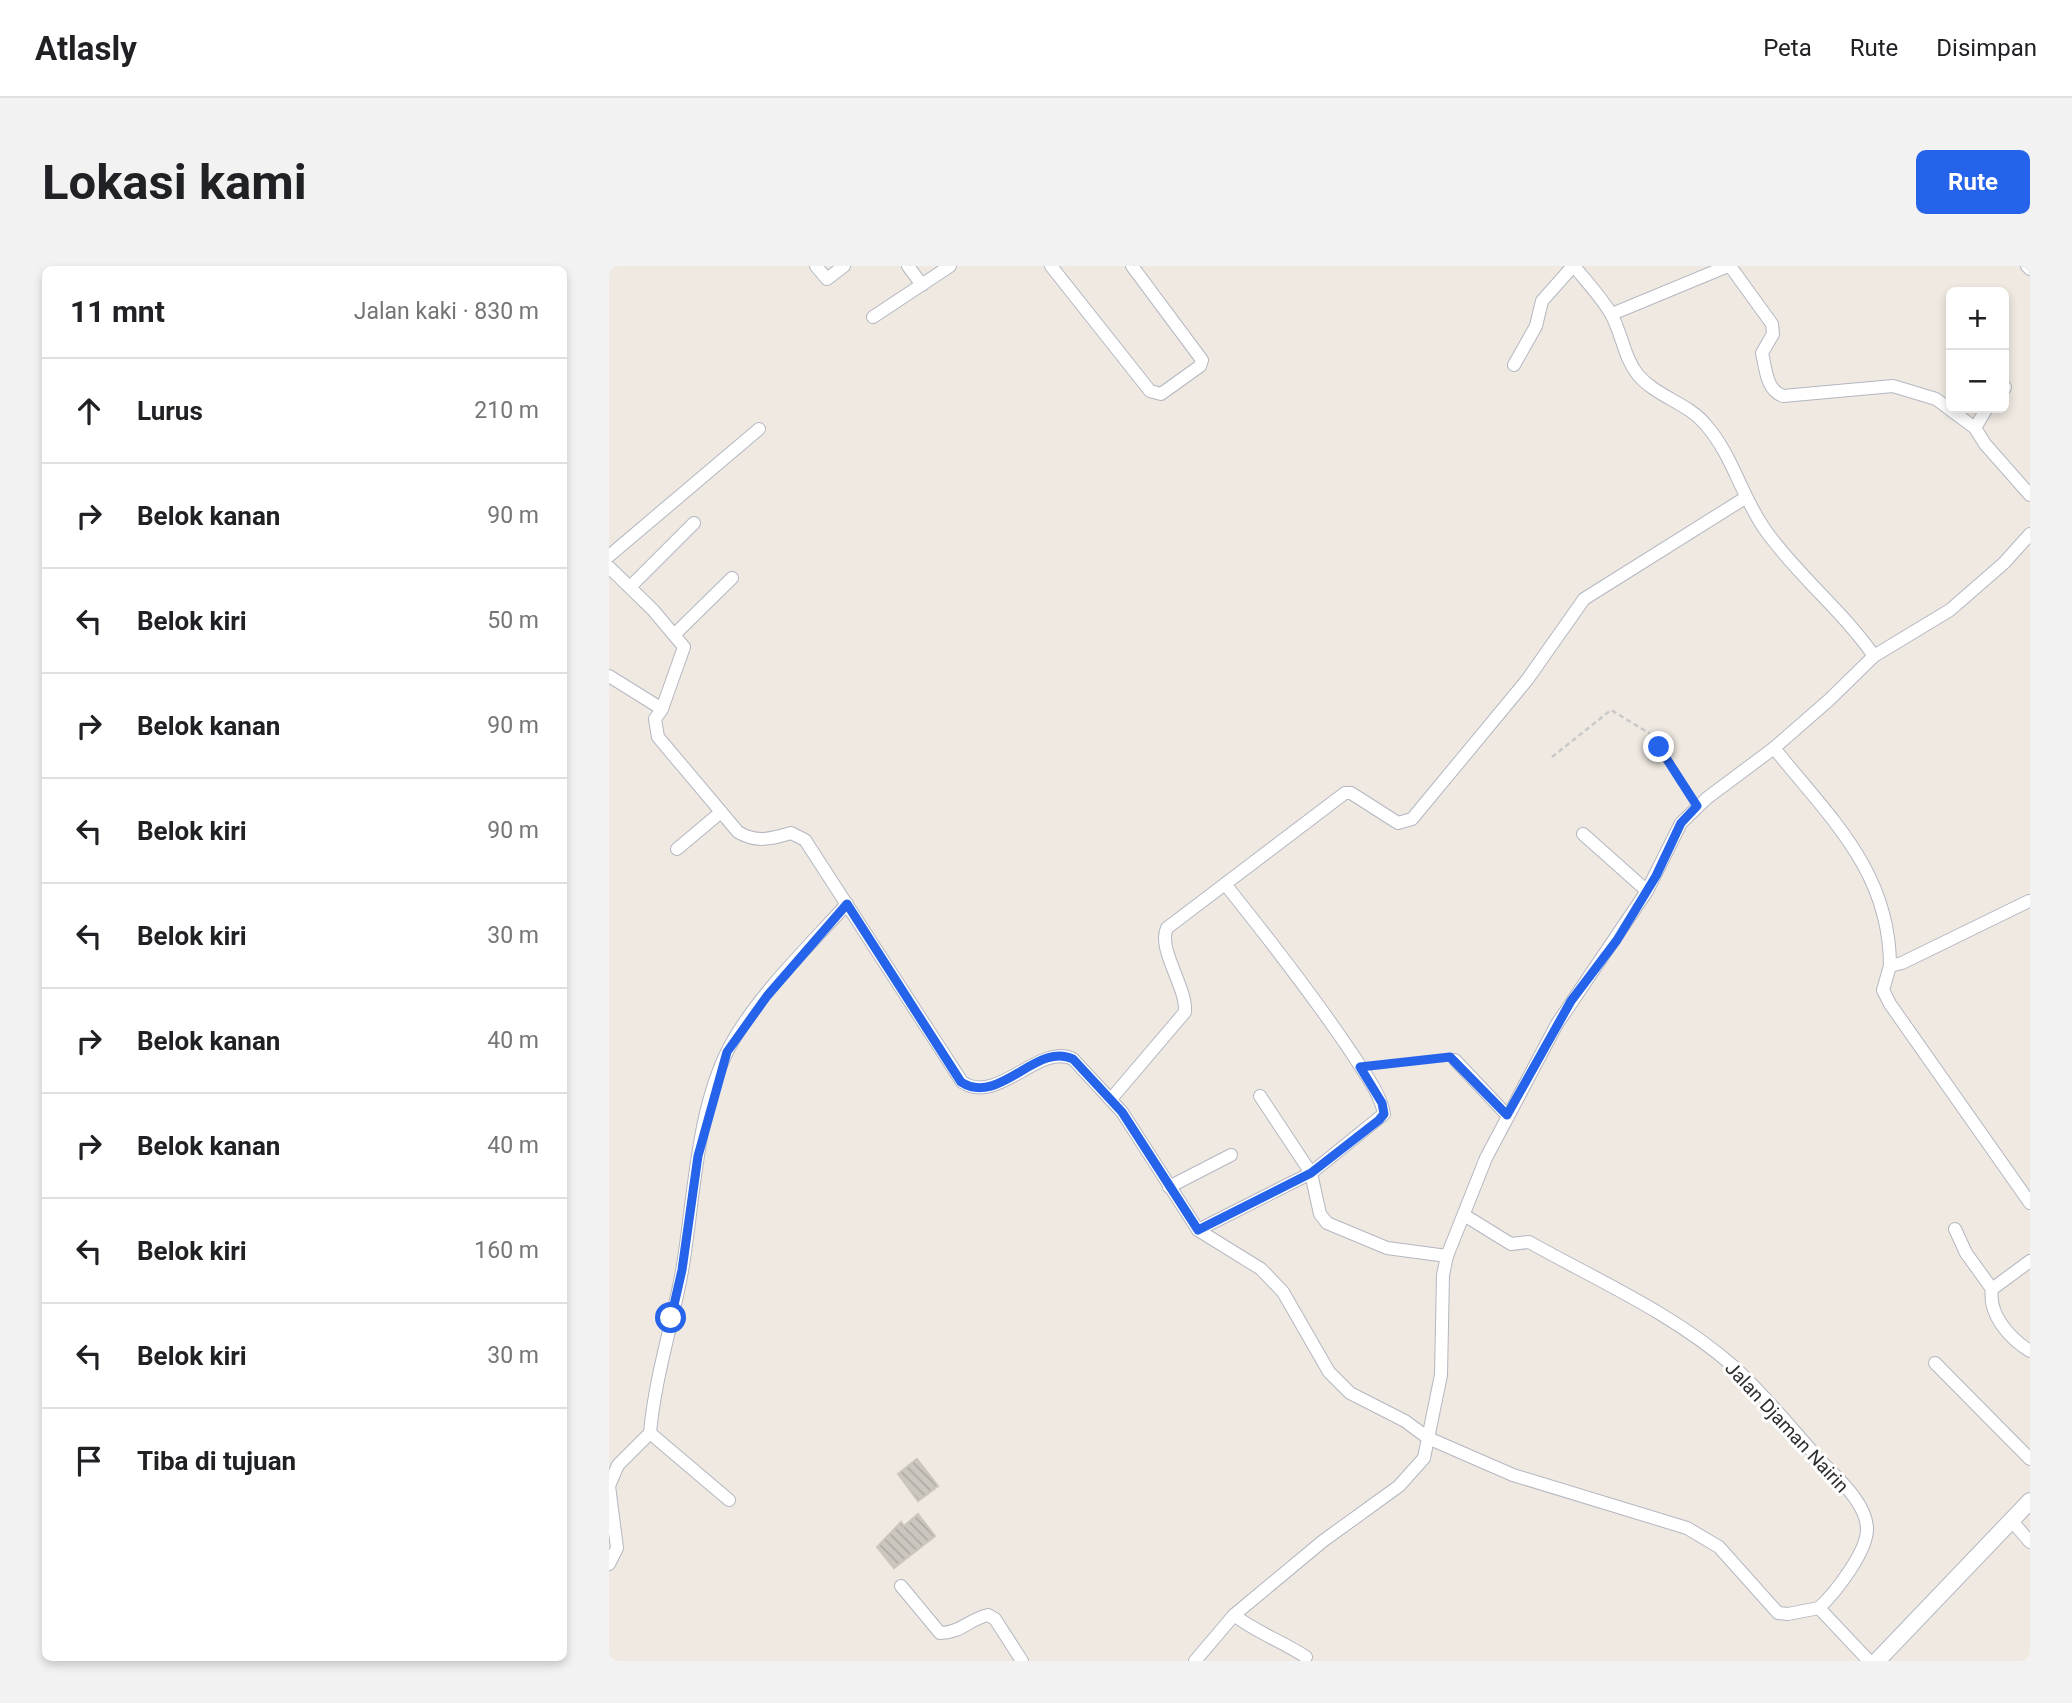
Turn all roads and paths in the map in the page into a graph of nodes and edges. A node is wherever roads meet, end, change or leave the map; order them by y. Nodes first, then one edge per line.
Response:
1 (816, 266) edge
2 (844, 266) edge
3 (908, 266) edge
4 (950, 266) edge
5 (1051, 266) edge
6 (1132, 266) edge
7 (1573, 266) edge
8 (1729, 266) edge
9 (922, 285) junction
10 (1612, 314) junction
11 (873, 317) dead end
12 (1514, 365) dead end
13 (1984, 413) edge
14 (1975, 428) junction
15 (759, 429) dead end
16 (2030, 495) edge
17 (1745, 498) junction
18 (694, 523) dead end
19 (2030, 534) edge
20 (609, 556) edge
21 (609, 567) edge
22 (732, 578) dead end
23 (630, 587) junction
24 (675, 634) junction
25 (1874, 656) junction
26 (609, 676) edge
27 (662, 709) junction
28 (1774, 748) junction
29 (1552, 757) dead end
30 (1697, 806) junction
31 (721, 812) junction
32 (1583, 834) dead end
33 (677, 849) dead end
34 (1225, 884) junction
35 (1647, 891) junction
36 (2029, 901) edge
37 (847, 904) junction
38 (1890, 966) junction
39 (1455, 1060) joint
40 (1360, 1067) junction
41 (1260, 1096) dead end
42 (1111, 1099) junction
43 (1507, 1115) junction
44 (1231, 1156) dead end
45 (1311, 1173) junction
46 (1168, 1187) junction
47 (2030, 1203) edge
48 (1464, 1215) junction
49 (1955, 1229) dead end
50 (1198, 1230) junction
51 (1447, 1256) junction
52 (2030, 1261) edge
53 (1992, 1289) junction
54 (2030, 1351) edge
55 (1935, 1363) dead end
56 (650, 1433) junction
57 (1427, 1438) junction
58 (2030, 1459) edge
59 (609, 1486) edge
60 (729, 1500) dead end
61 (2030, 1501) edge
62 (2011, 1520) junction
63 (2030, 1542) edge
64 (609, 1564) edge
65 (901, 1586) dead end
66 (1819, 1608) junction
67 (1234, 1615) junction
68 (1307, 1657) dead end
69 (1023, 1661) edge
70 (1195, 1661) edge
71 (1869, 1661) edge
72 (1877, 1661) edge

1 - 2 street
3 - 9 street
4 - 9 street
5 - 6 street
7 - 10 street
7 - 12 street
8 - 10 street
8 - 14 street
9 - 11 street
10 - 17 street
13 - 14 street
14 - 16 street
15 - 20 street
17 - 25 street
17 - 34 street
18 - 23 street
19 - 25 street
21 - 23 street
22 - 24 street
23 - 24 street
24 - 27 street
25 - 28 street
26 - 27 street
27 - 31 street
28 - 30 street
28 - 38 street
29 - 30 path
30 - 35 street
31 - 33 street
31 - 37 street
32 - 35 street
34 - 40 street
34 - 42 street
35 - 43 street
36 - 38 street
37 - 42 street
37 - 56 street
38 - 47 street
39 - 40 path
39 - 43 street
40 - 45 street
41 - 45 street
42 - 46 street
43 - 48 street
44 - 46 street
45 - 50 street
45 - 51 street
46 - 50 street
48 - 51 street
48 - 66 street, Jalan Djaman Nairin
49 - 53 street
50 - 57 street
51 - 57 street
52 - 53 street
53 - 54 street
55 - 58 street
56 - 59 street
56 - 60 street
57 - 66 street
57 - 67 street
59 - 64 street
61 - 62 main road
62 - 63 street
62 - 72 main road
65 - 69 street
66 - 71 street
67 - 68 street
67 - 70 street

